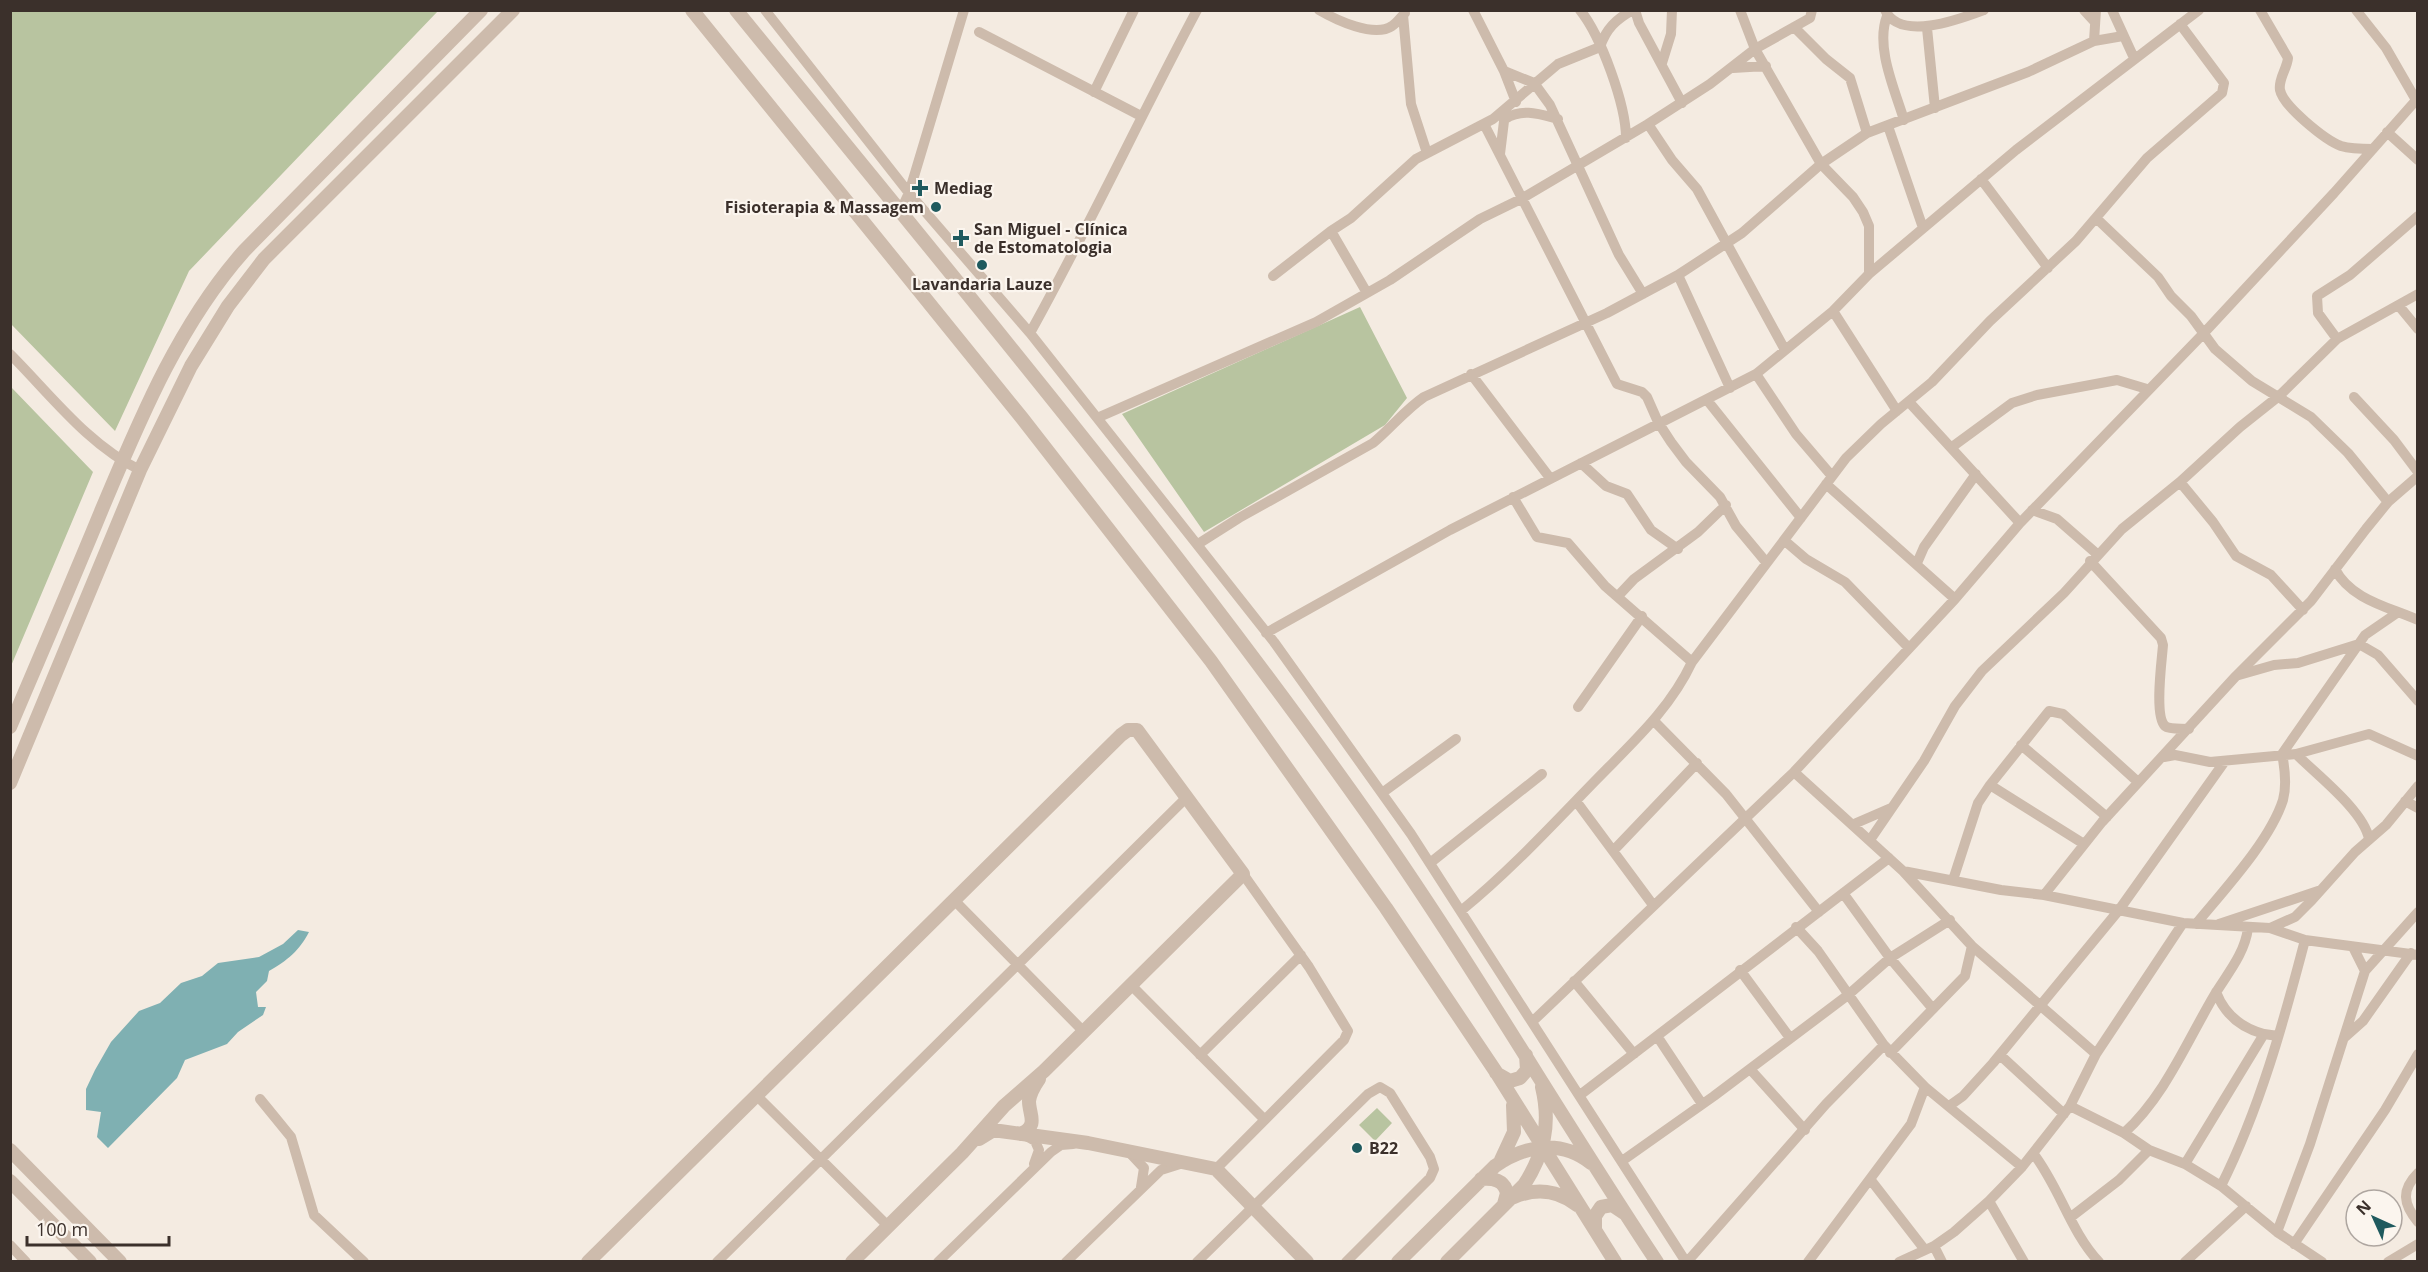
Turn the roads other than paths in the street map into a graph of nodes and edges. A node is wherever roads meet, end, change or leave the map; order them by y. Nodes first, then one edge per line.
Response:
1 (481, 10) edge
2 (513, 10) edge
3 (692, 10) edge
4 (736, 10) edge
5 (765, 10) edge
6 (964, 10) edge
7 (1197, 10) edge
8 (1319, 10) edge
9 (1473, 10) edge
10 (1580, 10) edge
11 (1634, 10) edge
12 (1672, 10) edge
13 (1740, 10) edge
14 (1812, 10) edge
15 (1984, 10) edge
16 (2084, 10) edge
17 (2112, 10) edge
18 (2199, 10) edge
19 (2260, 10) edge
20 (2356, 10) edge
21 (1129, 12) edge
22 (1405, 13) edge
23 (1886, 14) edge
24 (2096, 16) edge
25 (2180, 24) junction
26 (1795, 28) junction
27 (1927, 28) junction
28 (979, 32) dead end
29 (2123, 36) junction
30 (2094, 41) junction
31 (1600, 47) junction
32 (1755, 49) junction
33 (2134, 58) junction
34 (1662, 63) junction
35 (1766, 66) junction
36 (1732, 68) junction
37 (1504, 71) junction
38 (1534, 83) junction
39 (1094, 92) junction
40 (2417, 99) edge
41 (1516, 102) junction
42 (1682, 103) junction
43 (1935, 108) junction
44 (1505, 115) junction
45 (1141, 116) junction
46 (1558, 119) junction
47 (1904, 120) junction
48 (1484, 124) junction
49 (1648, 124) junction
50 (1888, 126) junction
51 (2387, 132) junction
52 (1867, 133) junction
53 (1626, 138) junction
54 (1571, 147) junction
55 (2373, 149) junction
56 (1427, 153) junction
57 (1500, 154) junction
58 (2418, 160) edge
59 (1821, 164) junction
60 (1579, 165) junction
61 (1564, 174) junction
62 (1981, 179) junction
63 (909, 193) junction
64 (1521, 199) junction
65 (900, 212) junction
66 (2418, 216) edge
67 (2096, 218) junction
68 (1923, 228) junction
69 (1331, 231) junction
70 (1728, 242) junction
71 (2048, 268) junction
72 (1869, 274) junction
73 (1678, 275) junction
74 (1273, 276) dead end
75 (1367, 293) junction
76 (1643, 294) junction
77 (2418, 294) edge
78 (2399, 306) junction
79 (1833, 311) junction
80 (1584, 323) junction
81 (2418, 329) edge
82 (1030, 333) junction
83 (2203, 334) junction
84 (2337, 339) junction
85 (1785, 350) junction
86 (10, 354) edge
87 (1472, 374) junction
88 (1756, 374) junction
89 (1730, 388) junction
90 (2147, 389) junction
91 (2280, 396) junction
92 (2354, 397) dead end
93 (1707, 400) junction
94 (1909, 402) junction
95 (1897, 411) junction
96 (1097, 418) junction
97 (1658, 422) junction
98 (1952, 447) junction
99 (122, 462) junction
100 (1581, 463) junction
101 (140, 470) junction
102 (1976, 474) junction
103 (2418, 474) edge
104 (1550, 478) junction
105 (1828, 479) junction
106 (2180, 482) junction
107 (1514, 497) junction
108 (2388, 502) junction
109 (1726, 505) junction
110 (2032, 510) junction
111 (1802, 518) junction
112 (2020, 523) junction
113 (1785, 541) junction
114 (1198, 544) junction
115 (1678, 549) junction
116 (2094, 557) junction
117 (1766, 562) junction
118 (1917, 564) junction
119 (2335, 569) junction
120 (1618, 596) junction
121 (1955, 599) junction
122 (2302, 610) junction
123 (2397, 613) junction
124 (1642, 616) junction
125 (2418, 620) edge
126 (1266, 633) junction
127 (2359, 644) junction
128 (1909, 648) junction
129 (1692, 662) junction
130 (2236, 676) junction
131 (2418, 701) edge
132 (1578, 707) dead end
133 (1654, 722) junction
134 (10, 727) edge
135 (2189, 729) junction
136 (1456, 739) dead end
137 (2021, 745) junction
138 (2282, 754) junction
139 (2296, 754) junction
140 (2418, 756) edge
141 (2164, 757) junction
142 (2225, 761) junction
143 (1697, 763) junction
144 (1794, 772) junction
145 (1542, 774) dead end
146 (2138, 782) junction
147 (10, 783) edge
148 (1990, 785) junction
149 (2418, 786) edge
150 (1382, 793) junction
151 (1187, 797) junction
152 (1576, 801) junction
153 (2405, 801) junction
154 (1892, 808) junction
155 (2418, 808) edge
156 (2107, 817) junction
157 (1744, 818) junction
158 (1854, 824) junction
159 (2370, 839) junction
160 (1870, 840) junction
161 (2084, 844) junction
162 (1613, 851) junction
163 (1888, 858) junction
164 (1430, 863) junction
165 (1903, 871) junction
166 (1243, 874) junction
167 (1953, 880) junction
168 (2324, 889) junction
169 (1843, 893) junction
170 (2044, 895) junction
171 (954, 900) junction
172 (1653, 905) junction
173 (1462, 910) junction
174 (2119, 910) junction
175 (1819, 912) junction
176 (2418, 912) edge
177 (1950, 920) junction
178 (2183, 923) junction
179 (2196, 924) junction
180 (2212, 926) junction
181 (1796, 927) junction
182 (2248, 928) junction
183 (2270, 928) junction
184 (2305, 940) junction
185 (1972, 946) junction
186 (2354, 947) junction
187 (2385, 949) junction
188 (2414, 954) edge
189 (1300, 955) junction
190 (1890, 958) junction
191 (1017, 964) junction
192 (1740, 970) junction
193 (2365, 970) junction
194 (1574, 981) junction
195 (1132, 986) junction
196 (2216, 992) junction
197 (1848, 995) junction
198 (2040, 1005) junction
199 (1933, 1009) junction
200 (1533, 1021) junction
201 (1084, 1032) junction
202 (2264, 1034) junction
203 (1657, 1036) junction
204 (2278, 1036) junction
205 (2344, 1037) junction
206 (1790, 1038) junction
207 (1887, 1049) junction
208 (1525, 1053) junction
209 (1634, 1054) junction
210 (2000, 1054) junction
211 (2096, 1054) junction
212 (2418, 1054) edge
213 (1200, 1055) junction
214 (1750, 1069) junction
215 (1044, 1071) junction
216 (1496, 1072) junction
217 (1925, 1087) junction
218 (1508, 1092) junction
219 (756, 1095) junction
220 (1580, 1095) junction
221 (260, 1099) dead end
222 (1702, 1104) junction
223 (1004, 1106) junction
224 (1949, 1106) junction
225 (2067, 1110) junction
226 (1031, 1113) junction
227 (1264, 1119) junction
228 (1805, 1130) junction
229 (1015, 1133) junction
230 (2124, 1133) junction
231 (1088, 1143) junction
232 (1542, 1146) junction
233 (10, 1150) edge
234 (2149, 1150) junction
235 (1128, 1151) junction
236 (962, 1153) junction
237 (2033, 1153) junction
238 (820, 1159) junction
239 (1622, 1161) junction
240 (1190, 1163) junction
241 (2185, 1164) junction
242 (1495, 1166) junction
243 (1596, 1167) junction
244 (2022, 1167) junction
245 (1216, 1169) junction
246 (1029, 1171) junction
247 (2418, 1173) edge
248 (1481, 1179) junction
249 (1870, 1179) junction
250 (10, 1181) edge
251 (2221, 1186) junction
252 (1141, 1187) junction
253 (1989, 1201) junction
254 (1504, 1204) junction
255 (2246, 1206) junction
256 (1253, 1207) junction
257 (1582, 1209) junction
258 (1625, 1214) junction
259 (2070, 1217) junction
260 (2418, 1222) edge
261 (888, 1226) junction
262 (1596, 1232) junction
263 (2277, 1232) junction
264 (2417, 1242) edge
265 (2294, 1244) junction
266 (10, 1245) edge
267 (1930, 1248) junction
268 (26, 1262) edge
269 (90, 1262) edge
270 (120, 1262) edge
271 (364, 1262) edge
272 (588, 1262) edge
273 (717, 1262) edge
274 (852, 1262) edge
275 (938, 1262) edge
276 (1066, 1262) edge
277 (1197, 1262) edge
278 (1307, 1262) edge
279 (1346, 1262) edge
280 (1398, 1262) edge
281 (1447, 1262) edge
282 (1615, 1262) edge
283 (1657, 1262) edge
284 (1687, 1262) edge
285 (1808, 1262) edge
286 (1899, 1262) edge
287 (1942, 1262) edge
288 (2024, 1262) edge
289 (2099, 1262) edge
290 (2185, 1262) edge
291 (2322, 1262) edge
292 (2388, 1262) edge

1 - 99 street
2 - 101 street
3 - 216 street
4 - 65 street
5 - 63 street
6 - 63 street
7 - 45 street
8 - 22 street
9 - 37 street
10 - 31 street
11 - 31 street
11 - 34 street
12 - 34 street
13 - 32 street
14 - 26 street
15 - 27 street
16 - 24 street
17 - 29 street
18 - 25 street
19 - 55 street
20 - 40 street
21 - 39 street
22 - 56 street
23 - 27 street
23 - 47 street
24 - 30 street
25 - 33 street
25 - 67 street
26 - 32 street
26 - 52 street
27 - 43 street
28 - 39 street
29 - 30 street
29 - 33 street
30 - 43 street
31 - 38 street
31 - 53 street
32 - 35 street
32 - 36 street
33 - 62 street
34 - 42 street
35 - 36 street
35 - 59 street
36 - 42 street
37 - 38 street
37 - 41 street
38 - 41 street
38 - 46 street
39 - 45 street
40 - 51 street
41 - 44 street
42 - 49 street
43 - 47 street
44 - 46 street
44 - 48 street
44 - 57 street
45 - 82 street
46 - 54 street
47 - 50 street
48 - 56 street
48 - 57 street
49 - 53 street
49 - 70 street
50 - 52 street
50 - 68 street
51 - 55 street
51 - 58 street
52 - 59 street
53 - 60 street
54 - 60 street
54 - 61 street
55 - 83 street
56 - 69 street
57 - 64 street
59 - 70 street
59 - 72 street
60 - 61 street
60 - 76 street
61 - 64 street
62 - 68 street
62 - 71 street
63 - 65 street
63 - 82 street
64 - 75 street
64 - 80 street
65 - 208 street
66 - 84 street
67 - 71 street
67 - 83 street
68 - 72 street
69 - 74 street
69 - 75 street
70 - 73 street
70 - 85 street
71 - 94 street
72 - 79 street
73 - 76 street
73 - 89 street
75 - 96 street
76 - 80 street
77 - 78 street
78 - 81 street
78 - 84 street
79 - 85 street
79 - 95 street
80 - 87 street
80 - 97 street
82 - 96 street
83 - 90 street
83 - 91 street
84 - 91 street
85 - 88 street
86 - 99 street
87 - 104 street
87 - 114 street
88 - 89 street
88 - 105 street
89 - 93 street
90 - 98 street
90 - 110 street
91 - 106 street
91 - 108 street
92 - 103 street
93 - 97 street
93 - 111 street
94 - 95 street
94 - 98 street
95 - 105 street
96 - 114 street
97 - 100 street
97 - 109 street
98 - 102 street
99 - 101 street
99 - 134 street
100 - 104 street
100 - 115 street
101 - 147 street
102 - 112 street
102 - 118 street
103 - 108 street
104 - 107 street
105 - 111 street
105 - 118 street
106 - 116 street
106 - 122 street
107 - 120 street
107 - 126 street
108 - 119 street
109 - 115 street
109 - 117 street
110 - 112 street
110 - 116 street
111 - 113 street
112 - 121 street
113 - 117 street
113 - 128 street
114 - 126 street
115 - 120 street
116 - 135 street
116 - 154 street
117 - 129 street
118 - 121 street
119 - 122 street
119 - 123 street
120 - 124 street
121 - 128 street
122 - 130 street
123 - 125 street
123 - 127 street
124 - 129 street
124 - 132 street
126 - 150 street
127 - 130 street
127 - 131 street
127 - 138 street
128 - 144 street
129 - 133 street
130 - 135 street
133 - 143 street
133 - 152 street
135 - 141 street
136 - 150 street
137 - 146 street
137 - 148 street
137 - 156 street
138 - 139 street
138 - 142 street
138 - 179 street
139 - 140 street
139 - 159 street
141 - 142 street
141 - 146 street
142 - 174 street
143 - 157 street
143 - 162 street
144 - 157 street
144 - 158 street
145 - 164 street
146 - 156 street
148 - 161 street
148 - 167 street
149 - 153 street
150 - 164 street
151 - 166 street
151 - 171 street
151 - 191 street
152 - 162 street
152 - 173 street
153 - 155 street
153 - 159 street
154 - 158 street
154 - 160 street
156 - 161 street
157 - 172 street
157 - 175 street
158 - 160 street
159 - 168 street
160 - 163 street
161 - 170 street
162 - 172 street
163 - 165 street
163 - 169 street
164 - 173 street
165 - 167 street
165 - 177 street
166 - 189 street
166 - 195 street
167 - 170 street
168 - 180 street
168 - 183 street
169 - 175 street
169 - 190 street
170 - 174 street
171 - 191 street
171 - 219 street
172 - 194 street
173 - 200 street
174 - 178 street
174 - 198 street
175 - 181 street
176 - 187 street
177 - 185 street
177 - 190 street
178 - 179 street
178 - 211 street
179 - 180 street
180 - 182 street
181 - 192 street
181 - 197 street
182 - 183 street
182 - 196 street
183 - 184 street
184 - 186 street
184 - 204 street
185 - 198 street
185 - 199 street
186 - 187 street
186 - 193 street
187 - 188 street
187 - 193 street
188 - 205 street
189 - 213 street
189 - 227 street
190 - 197 street
190 - 199 street
191 - 201 street
191 - 238 street
192 - 203 street
192 - 206 street
193 - 205 street
194 - 200 street
194 - 209 street
195 - 201 street
195 - 213 street
196 - 202 street
196 - 230 street
197 - 206 street
197 - 207 street
198 - 210 street
198 - 211 street
199 - 207 street
200 - 220 street
201 - 215 street
202 - 204 street
202 - 241 street
203 - 209 street
203 - 222 street
204 - 251 street
205 - 263 street
206 - 214 street
207 - 217 street
207 - 228 street
208 - 216 street
208 - 232 street
208 - 243 street
209 - 220 street
210 - 224 street
210 - 225 street
211 - 225 street
212 - 265 street
213 - 227 street
214 - 222 street
214 - 228 street
215 - 223 street
215 - 226 street
216 - 218 street
217 - 224 street
217 - 249 street
218 - 232 street
218 - 242 street
219 - 238 street
219 - 272 street
220 - 239 street
221 - 271 street
222 - 239 street
223 - 226 street
223 - 229 street
223 - 236 street
224 - 244 street
225 - 230 street
225 - 237 street
226 - 229 street
226 - 231 street
227 - 245 street
228 - 284 street
229 - 231 street
229 - 236 street
229 - 246 street
230 - 234 street
231 - 235 street
231 - 246 street
232 - 242 street
232 - 243 street
232 - 254 street
232 - 257 street
233 - 270 street
234 - 241 street
234 - 259 street
235 - 240 street
235 - 252 street
236 - 261 street
237 - 244 street
237 - 259 street
238 - 261 street
238 - 273 street
239 - 284 street
240 - 245 street
240 - 252 street
241 - 251 street
242 - 248 street
243 - 258 street
244 - 253 street
245 - 256 street
246 - 275 street
247 - 260 street
248 - 254 street
248 - 280 street
249 - 267 street
249 - 285 street
250 - 269 street
251 - 255 street
252 - 276 street
253 - 267 street
253 - 288 street
254 - 257 street
254 - 281 street
255 - 263 street
255 - 290 street
256 - 277 street
256 - 278 street
256 - 279 street
257 - 262 street
258 - 262 street
258 - 283 street
259 - 289 street
261 - 274 street
262 - 282 street
263 - 265 street
264 - 292 street
265 - 291 street
266 - 268 street
267 - 286 street
267 - 287 street

